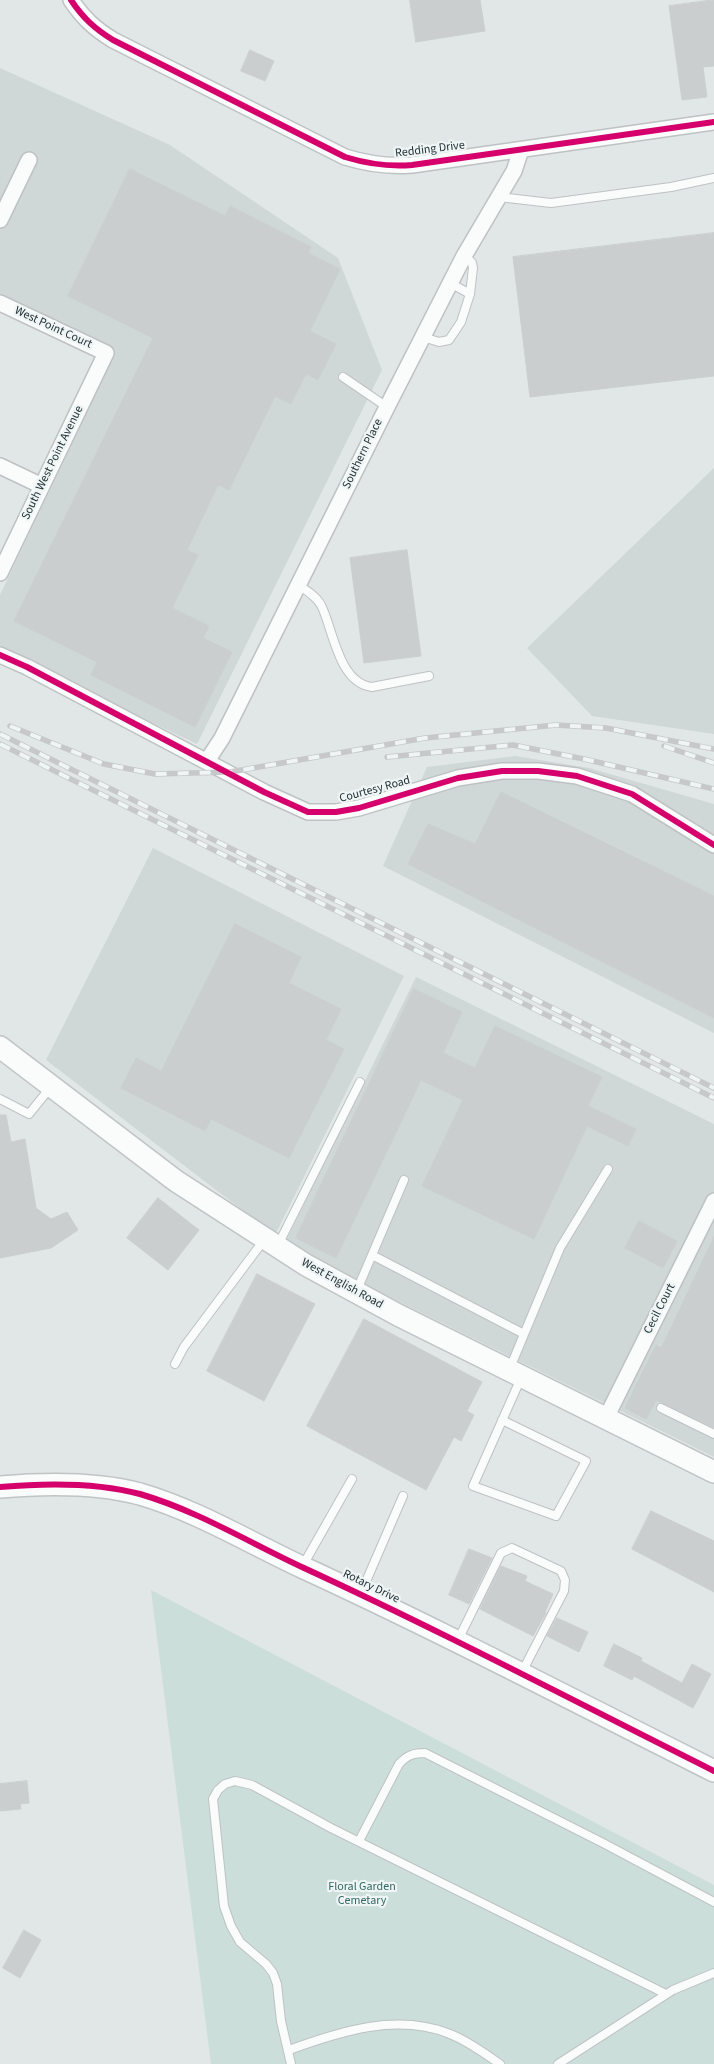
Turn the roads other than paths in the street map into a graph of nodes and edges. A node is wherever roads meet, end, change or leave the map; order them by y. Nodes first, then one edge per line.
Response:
1 (71, 0) edge
2 (714, 122) edge
3 (521, 150) junction
4 (29, 160) dead end
5 (714, 178) edge
6 (499, 197) junction
7 (0, 220) edge
8 (465, 255) junction
9 (450, 283) junction
10 (470, 294) junction
11 (0, 303) edge
12 (422, 337) junction
13 (106, 353) joint
14 (343, 378) dead end
15 (386, 406) junction
16 (0, 466) edge
17 (42, 486) junction
18 (0, 573) edge
19 (298, 585) junction
20 (0, 655) edge
21 (428, 676) dead end
22 (207, 761) junction
23 (714, 846) edge
24 (4, 1052) edge
25 (360, 1082) dead end
26 (51, 1086) junction
27 (0, 1099) edge
28 (608, 1169) dead end
29 (404, 1180) dead end
30 (714, 1201) edge
31 (271, 1242) junction
32 (372, 1256) junction
33 (357, 1292) junction
34 (524, 1334) junction
35 (174, 1364) dead end
36 (515, 1373) junction
37 (661, 1408) dead end
38 (606, 1418) junction
39 (502, 1420) junction
40 (714, 1434) edge
41 (714, 1472) edge
42 (352, 1480) dead end
43 (0, 1487) edge
44 (404, 1496) dead end
45 (302, 1567) junction
46 (361, 1594) junction
47 (457, 1642) junction
48 (521, 1674) junction
49 (714, 1771) edge
50 (359, 1841) junction
51 (714, 1902) edge
52 (714, 1973) edge
53 (666, 1994) junction
54 (289, 2050) junction
55 (292, 2064) edge
56 (500, 2064) edge
57 (558, 2064) edge

1 - 3 street, Redding Drive
2 - 3 street, Redding Drive
3 - 6 street, Southern Place
4 - 7 street
5 - 6 lane
6 - 8 street, Southern Place
8 - 9 street, Southern Place
8 - 10 lane
9 - 10 lane
9 - 12 street, Southern Place
10 - 12 lane
11 - 13 street, West Point Court
12 - 15 street, Southern Place
13 - 17 street, South West Point Avenue
14 - 15 lane
15 - 19 street, Southern Place
16 - 17 street
17 - 18 street, South West Point Avenue
19 - 21 lane
19 - 22 street, Southern Place
20 - 22 street, Courtesy Road
22 - 23 street, Courtesy Road
24 - 26 main road, West English Road
25 - 31 lane
26 - 27 lane
26 - 31 main road, West English Road
28 - 34 lane
29 - 32 lane
30 - 38 street, Cecil Court
31 - 33 main road, West English Road
31 - 35 lane
32 - 33 lane
32 - 34 lane
33 - 36 main road, West English Road
34 - 36 lane
36 - 38 main road, West English Road
36 - 39 lane
37 - 40 lane
38 - 41 main road, West English Road
39 - 39 lane
42 - 45 lane
43 - 45 main road, Rotary Drive
44 - 46 lane
45 - 46 main road, Rotary Drive
46 - 47 main road, Rotary Drive
47 - 48 main road, Rotary Drive
47 - 48 lane
48 - 49 main road, Rotary Drive
50 - 51 lane
50 - 53 lane
50 - 54 lane
52 - 53 lane
53 - 57 lane
54 - 55 lane
54 - 56 lane

